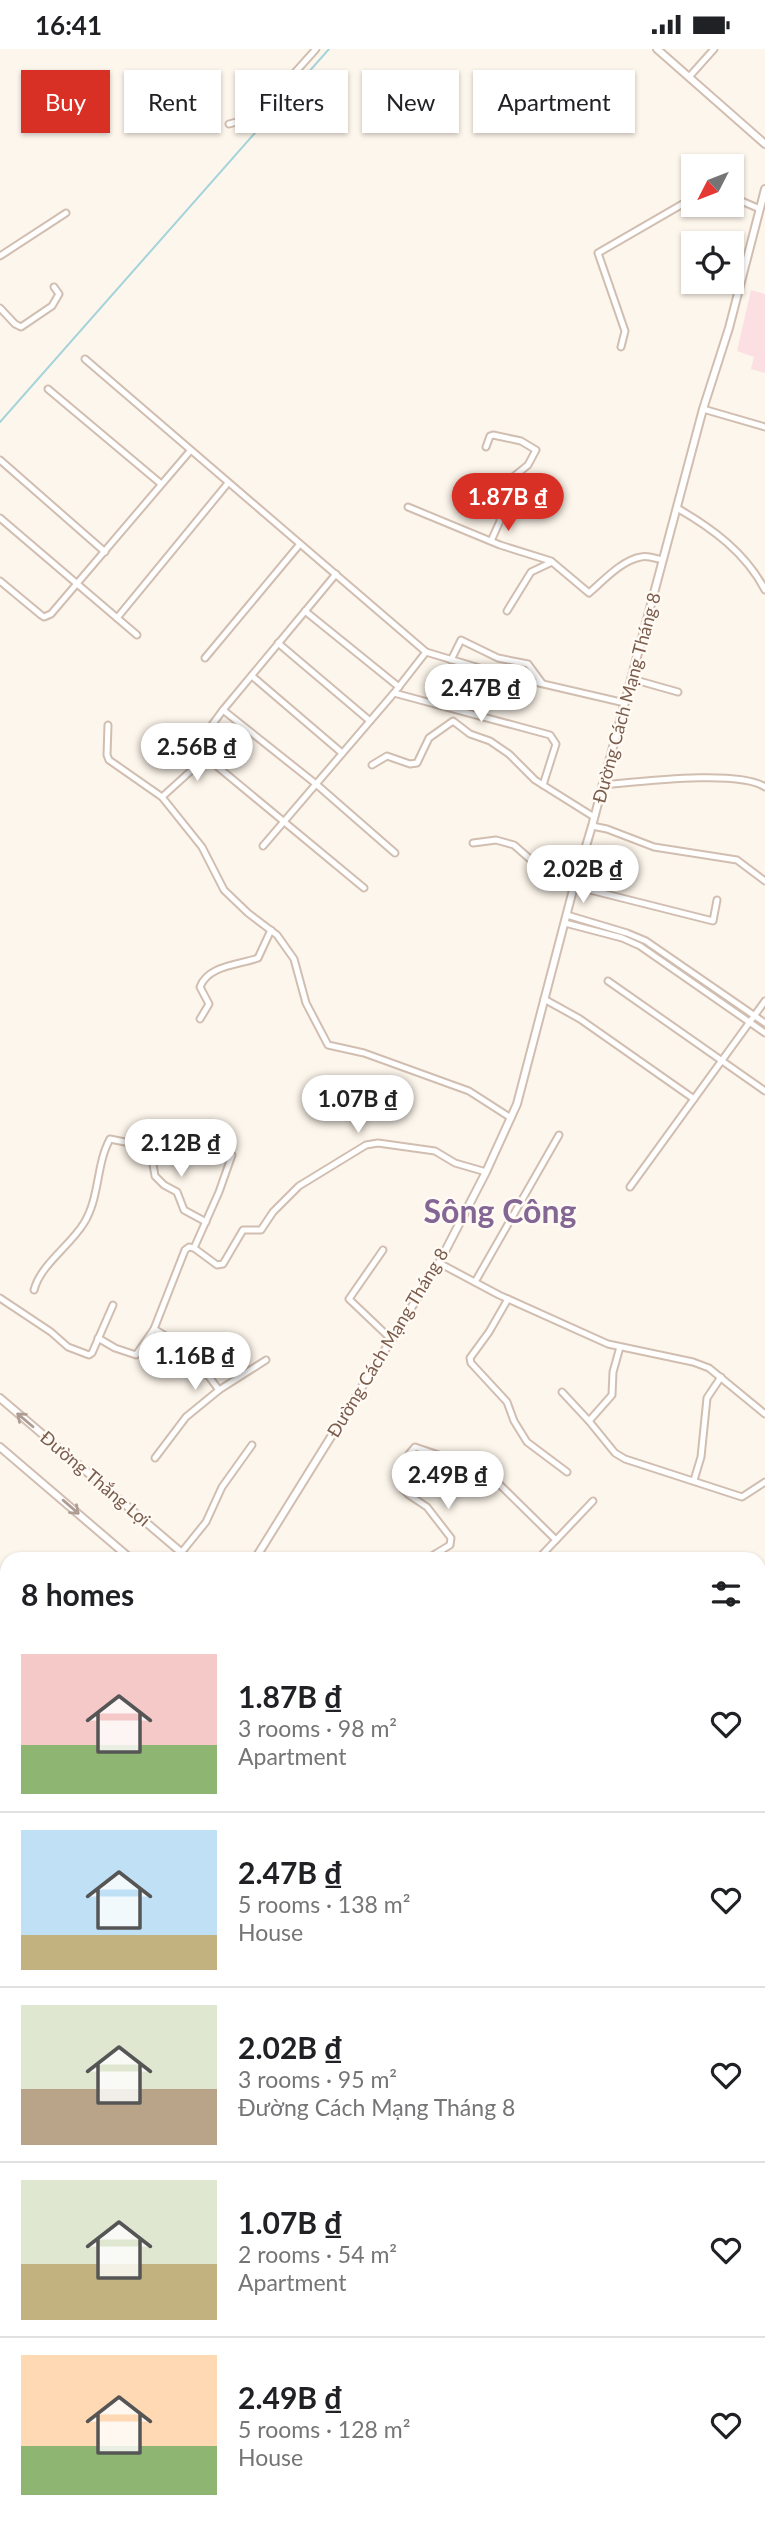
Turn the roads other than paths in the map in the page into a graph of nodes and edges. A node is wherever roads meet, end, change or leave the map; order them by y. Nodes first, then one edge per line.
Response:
1 (316, 49) edge
2 (657, 49) edge
3 (714, 49) edge
4 (689, 77) junction
5 (229, 124) dead end
6 (765, 144) edge
7 (765, 189) edge
8 (744, 202) edge
9 (681, 205) edge
10 (760, 209) junction
11 (66, 213) dead end
12 (0, 256) edge
13 (54, 287) dead end
14 (0, 308) edge
15 (621, 347) dead end
16 (85, 359) dead end
17 (48, 389) dead end
18 (703, 409) junction
19 (765, 427) edge
20 (486, 447) dead end
21 (190, 451) junction
22 (0, 460) edge
23 (160, 483) junction
24 (228, 483) junction
25 (408, 507) dead end
26 (677, 508) junction
27 (0, 518) edge
28 (491, 541) junction
29 (300, 544) junction
30 (105, 552) junction
31 (663, 560) junction
32 (552, 562) junction
33 (336, 574) junction
34 (0, 581) edge
35 (78, 583) junction
36 (765, 590) edge
37 (305, 611) junction
38 (507, 611) dead end
39 (117, 618) junction
40 (137, 635) dead end
41 (278, 643) junction
42 (426, 652) junction
43 (205, 658) dead end
44 (451, 660) junction
45 (251, 676) junction
46 (632, 679) junction
47 (542, 683) junction
48 (398, 687) junction
49 (678, 692) dead end
50 (394, 693) junction
51 (625, 703) junction
52 (223, 710) junction
53 (370, 721) junction
54 (108, 725) dead end
55 (195, 748) junction
56 (342, 754) junction
57 (372, 765) dead end
58 (316, 784) junction
59 (542, 785) junction
60 (603, 785) junction
61 (765, 787) edge
62 (162, 797) junction
63 (594, 817) junction
64 (284, 821) junction
65 (592, 826) junction
66 (473, 843) dead end
67 (263, 846) dead end
68 (394, 853) dead end
69 (765, 881) edge
70 (575, 884) junction
71 (364, 888) dead end
72 (717, 900) dead end
73 (566, 919) junction
74 (271, 930) junction
75 (608, 981) dead end
76 (716, 989) junction
77 (712, 995) junction
78 (544, 999) junction
79 (765, 1000) edge
80 (754, 1016) junction
81 (200, 1019) dead end
82 (750, 1022) junction
83 (765, 1023) edge
84 (765, 1033) edge
85 (723, 1059) junction
86 (765, 1091) edge
87 (694, 1099) junction
88 (511, 1118) junction
89 (559, 1135) dead end
90 (232, 1155) dead end
91 (486, 1172) junction
92 (630, 1187) dead end
93 (206, 1222) junction
94 (194, 1248) junction
95 (383, 1250) dead end
96 (439, 1263) junction
97 (475, 1282) junction
98 (34, 1290) dead end
99 (0, 1298) edge
100 (508, 1299) junction
101 (113, 1305) dead end
102 (154, 1329) junction
103 (98, 1338) junction
104 (392, 1340) junction
105 (620, 1347) junction
106 (266, 1360) dead end
107 (721, 1377) junction
108 (219, 1390) junction
109 (562, 1392) dead end
110 (0, 1398) edge
111 (765, 1414) edge
112 (589, 1421) junction
113 (252, 1445) dead end
114 (0, 1447) edge
115 (155, 1458) dead end
116 (567, 1472) dead end
117 (694, 1480) junction
118 (765, 1482) edge
119 (593, 1501) dead end
120 (556, 1540) junction
121 (123, 1552) edge
122 (180, 1552) edge
123 (182, 1552) edge
124 (259, 1552) edge
125 (438, 1552) edge
126 (545, 1552) edge

1 - 5 street
2 - 4 street
3 - 4 street
4 - 6 street
7 - 10 street, Đường Cách Mạng Tháng 8
8 - 10 street
9 - 15 street
10 - 18 street, Đường Cách Mạng Tháng 8
11 - 12 street
13 - 14 street
16 - 21 street
17 - 23 street
18 - 19 street
18 - 26 street, Đường Cách Mạng Tháng 8
20 - 28 street
21 - 23 street
21 - 24 street
22 - 30 street
23 - 30 street
24 - 29 street
24 - 39 street
25 - 28 street
26 - 31 street, Đường Cách Mạng Tháng 8
26 - 36 street
27 - 35 street
28 - 32 street
29 - 33 street
29 - 43 street
30 - 35 street
31 - 32 street
31 - 46 street, Đường Cách Mạng Tháng 8
32 - 38 street
33 - 37 street
33 - 42 street
34 - 35 street
35 - 39 street
37 - 41 street
37 - 48 street
39 - 40 street
41 - 45 street
41 - 53 street
42 - 44 street
42 - 48 street
44 - 47 street
44 - 47 street
45 - 52 street
45 - 56 street
46 - 49 street
46 - 51 street, Đường Cách Mạng Tháng 8
47 - 51 street
48 - 50 street
50 - 53 street
50 - 59 street
51 - 60 street, Đường Cách Mạng Tháng 8
52 - 55 street
52 - 58 street
53 - 56 street
54 - 62 street
55 - 62 street
55 - 64 street
56 - 58 street
57 - 59 street
58 - 64 street
58 - 68 street
59 - 63 street
60 - 61 street
60 - 63 street, Đường Cách Mạng Tháng 8
62 - 74 street
63 - 65 street, Đường Cách Mạng Tháng 8
64 - 67 street
64 - 71 street
65 - 69 street
65 - 70 street, Đường Cách Mạng Tháng 8
66 - 70 street
70 - 72 street
70 - 73 street, Đường Cách Mạng Tháng 8
73 - 76 street
73 - 77 street
73 - 78 street, Đường Cách Mạng Tháng 8
74 - 81 street
74 - 88 street
75 - 85 street
76 - 77 street
76 - 80 street
77 - 82 street
78 - 87 street
78 - 88 street, Đường Cách Mạng Tháng 8
79 - 80 street
80 - 82 street
80 - 83 street
82 - 84 street
82 - 85 street
85 - 86 street
85 - 87 street
87 - 92 street
88 - 91 street, Đường Cách Mạng Tháng 8
89 - 97 street
90 - 93 street
91 - 94 street
91 - 96 street, Đường Cách Mạng Tháng 8
93 - 94 street
93 - 98 street
94 - 102 street
95 - 104 street
96 - 97 street
96 - 104 street, Đường Cách Mạng Tháng 8
97 - 100 street
99 - 103 street
100 - 105 street
100 - 116 street
101 - 103 street
102 - 103 street
102 - 108 street
104 - 124 street, Đường Cách Mạng Tháng 8
105 - 107 street
105 - 112 street
106 - 108 street
107 - 111 street
107 - 117 street
108 - 115 street
109 - 112 street
122 -> 110 street, Đường Thắng Lợi
112 - 117 street
113 - 123 street
114 -> 121 street, Đường Thắng Lợi
117 - 118 street
119 - 120 street
120 - 125 street
120 - 126 street

